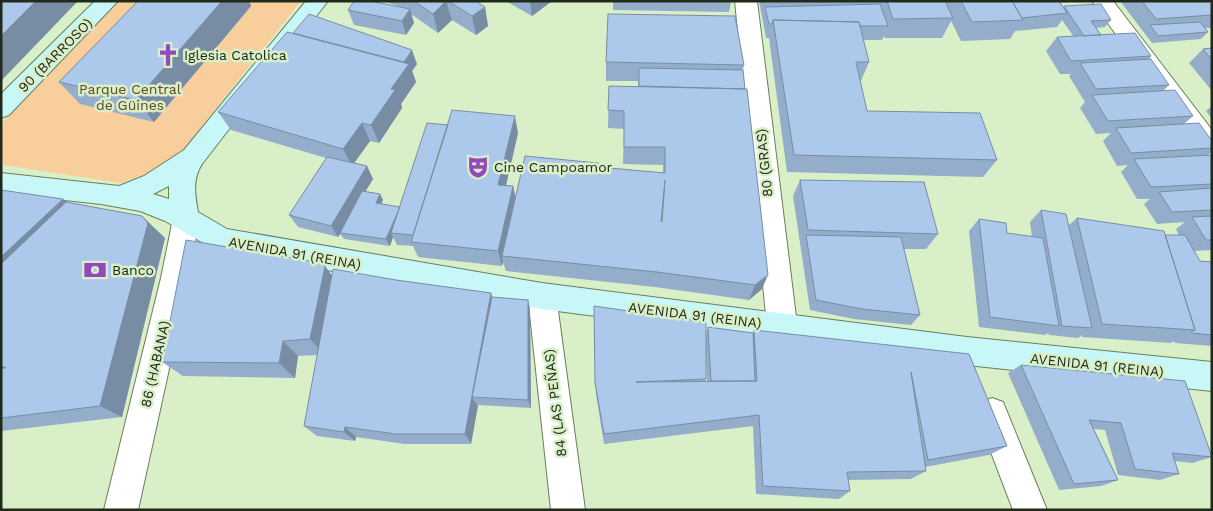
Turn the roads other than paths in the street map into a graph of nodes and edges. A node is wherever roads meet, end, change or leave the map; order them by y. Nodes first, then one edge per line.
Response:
1 (108, 1) edge
2 (318, 1) edge
3 (746, 1) edge
4 (1102, 1) edge
5 (1, 109) edge
6 (1212, 148) edge
7 (193, 157) junction
8 (1, 183) edge
9 (121, 196) junction
10 (186, 218) junction
11 (542, 296) junction
12 (782, 325) junction
13 (976, 371) junction
14 (1212, 377) edge
15 (122, 510) edge
16 (568, 510) edge
17 (1030, 510) edge

1 - 5 main road, 90 (BARROSO)
2 - 7 main road
3 - 12 street, 80 (GRAS)
4 - 6 street
7 - 9 main road
7 - 10 main road
8 - 9 main road, AVENIDA 91 (REINA)
9 - 10 main road, AVENIDA 91 (REINA)
10 - 11 main road, AVENIDA 91 (REINA)
10 - 15 street, 86 (HABANA)
11 - 12 main road, AVENIDA 91 (REINA)
11 - 16 street, 84 (LAS PEÑAS)
12 - 13 main road, AVENIDA 91 (REINA)
13 - 14 main road, AVENIDA 91 (REINA)
13 - 17 street

